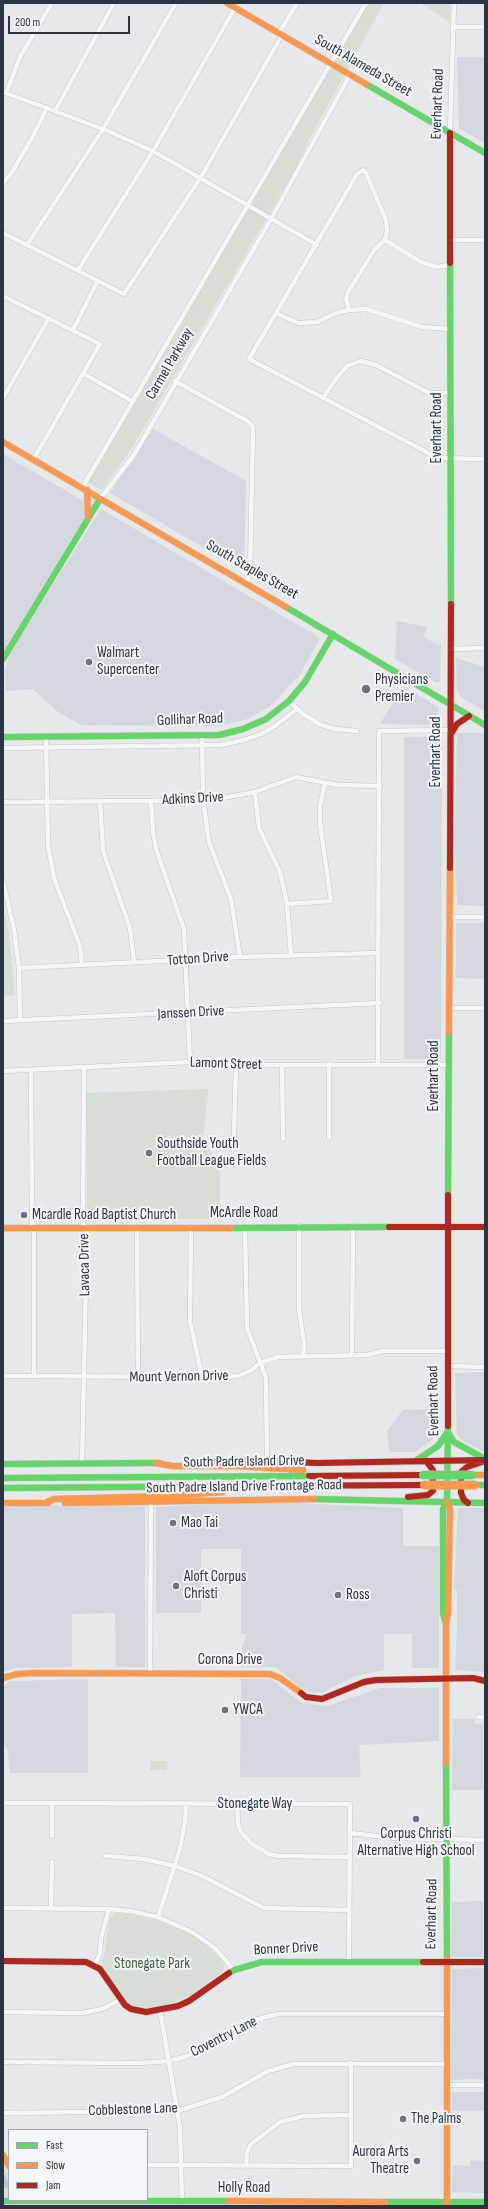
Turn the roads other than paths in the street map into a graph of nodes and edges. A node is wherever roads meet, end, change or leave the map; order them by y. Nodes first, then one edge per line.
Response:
1 (52, 3) edge
2 (114, 3) edge
3 (176, 3) edge
4 (297, 3) edge
5 (366, 3) edge
6 (454, 3) edge
7 (231, 5) edge
8 (455, 27) junction
9 (485, 27) edge
10 (281, 34) junction
11 (330, 63) junction
12 (350, 75) junction
13 (5, 92) edge
14 (47, 108) junction
15 (55, 111) junction
16 (103, 128) junction
17 (450, 132) junction
18 (153, 151) junction
19 (485, 153) edge
20 (201, 178) junction
21 (3, 183) edge
22 (246, 205) junction
23 (271, 219) junction
24 (3, 233) edge
25 (384, 240) junction
26 (450, 240) junction
27 (485, 240) edge
28 (27, 245) junction
29 (317, 245) junction
30 (450, 265) junction
31 (78, 270) junction
32 (96, 282) junction
33 (3, 296) edge
34 (349, 310) junction
35 (278, 314) junction
36 (49, 318) junction
37 (451, 329) junction
38 (73, 330) junction
39 (84, 374) junction
40 (175, 381) junction
41 (451, 393) junction
42 (3, 398) edge
43 (323, 398) junction
44 (132, 401) junction
45 (3, 442) edge
46 (450, 459) junction
47 (485, 459) edge
48 (33, 460) junction
49 (85, 489) junction
50 (100, 499) junction
51 (88, 518) junction
52 (246, 583) junction
53 (334, 634) junction
54 (485, 648) edge
55 (450, 649) junction
56 (3, 659) edge
57 (289, 702) junction
58 (450, 706) junction
59 (297, 709) junction
60 (468, 716) junction
61 (485, 725) edge
62 (357, 731) dead end
63 (451, 732) junction
64 (202, 735) junction
65 (46, 736) junction
66 (114, 736) junction
67 (3, 737) edge
68 (13, 737) junction
69 (202, 746) junction
70 (46, 747) junction
71 (114, 747) junction
72 (3, 748) edge
73 (13, 748) junction
74 (325, 783) junction
75 (380, 786) junction
76 (255, 792) junction
77 (203, 799) junction
78 (47, 801) junction
79 (100, 801) junction
80 (151, 801) junction
81 (3, 802) edge
82 (3, 881) edge
83 (287, 904) junction
84 (449, 917) junction
85 (485, 917) edge
86 (378, 953) junction
87 (290, 955) junction
88 (240, 956) junction
89 (186, 961) junction
90 (134, 962) junction
91 (82, 965) junction
92 (19, 968) junction
93 (380, 1003) junction
94 (449, 1008) junction
95 (485, 1008) edge
96 (188, 1013) junction
97 (20, 1020) junction
98 (3, 1021) edge
99 (190, 1062) junction
100 (236, 1064) junction
101 (329, 1064) junction
102 (378, 1064) junction
103 (282, 1065) junction
104 (448, 1065) junction
105 (84, 1067) junction
106 (31, 1070) junction
107 (3, 1071) edge
108 (234, 1134) dead end
109 (329, 1138) dead end
110 (284, 1139) dead end
111 (299, 1226) junction
112 (353, 1226) junction
113 (448, 1226) junction
114 (137, 1227) junction
115 (191, 1227) junction
116 (245, 1227) junction
117 (485, 1227) edge
118 (3, 1228) edge
119 (33, 1228) junction
120 (84, 1228) junction
121 (447, 1351) junction
122 (352, 1355) junction
123 (303, 1356) junction
124 (260, 1364) junction
125 (447, 1366) junction
126 (485, 1367) edge
127 (3, 1376) edge
128 (34, 1376) junction
129 (85, 1376) junction
130 (202, 1376) junction
131 (138, 1378) junction
132 (448, 1432) junction
133 (449, 1460) junction
134 (485, 1460) edge
135 (267, 1461) junction
136 (415, 1461) junction
137 (426, 1461) junction
138 (156, 1463) junction
139 (3, 1464) edge
140 (82, 1464) junction
141 (384, 1474) junction
142 (485, 1475) edge
143 (3, 1478) edge
144 (481, 1485) edge
145 (243, 1487) junction
146 (3, 1488) edge
147 (372, 1500) junction
148 (151, 1502) junction
149 (447, 1502) junction
150 (3, 1503) edge
151 (45, 1503) junction
152 (469, 1503) junction
153 (485, 1503) edge
154 (150, 1673) junction
155 (3, 1678) edge
156 (446, 1678) junction
157 (485, 1681) edge
158 (478, 1717) dead end
159 (485, 1717) edge
160 (3, 1803) edge
161 (52, 1804) junction
162 (186, 1804) junction
163 (237, 1804) junction
164 (350, 1833) junction
165 (52, 1836) dead end
166 (447, 1840) junction
167 (485, 1840) edge
168 (106, 1856) dead end
169 (349, 1857) junction
170 (52, 1862) dead end
171 (175, 1866) junction
172 (3, 1908) edge
173 (51, 1908) junction
174 (109, 1909) junction
175 (349, 1910) junction
176 (158, 1917) junction
177 (3, 1961) edge
178 (349, 1961) junction
179 (446, 1962) junction
180 (485, 1962) edge
181 (95, 1966) junction
182 (234, 1970) junction
183 (120, 2000) junction
184 (160, 2010) junction
185 (3, 2012) edge
186 (446, 2014) junction
187 (169, 2061) junction
188 (3, 2062) edge
189 (351, 2063) junction
190 (446, 2064) junction
191 (446, 2085) junction
192 (485, 2085) edge
193 (177, 2111) junction
194 (3, 2113) edge
195 (350, 2116) junction
196 (3, 2154) edge
197 (8, 2164) edge
198 (148, 2165) edge
199 (182, 2165) junction
200 (246, 2165) junction
201 (3, 2201) edge
202 (18, 2202) edge
203 (182, 2202) junction
204 (485, 2202) edge
205 (447, 2204) edge

1 - 13 street
2 - 15 street
3 - 16 street
4 - 10 street
5 - 11 street, Carmel Parkway
6 - 8 street, Everhart Road
7 - 10 main road, South Alameda Street
7 - 18 street
8 - 9 street
8 - 17 street, Everhart Road
10 - 11 main road, South Alameda Street
10 - 20 street
11 - 12 main road, South Alameda Street
11 - 22 street, Carmel Parkway
12 - 17 main road, South Alameda Street
12 - 23 street, Carmel Parkway
13 - 14 street
14 - 15 street
14 - 21 street
15 - 16 street
16 - 18 street
16 - 28 street
17 - 19 main road, South Alameda Street
17 - 26 main road, Everhart Road
18 - 20 street
18 - 31 street
20 - 22 street
20 - 32 street
22 - 23 street
22 - 44 street, Carmel Parkway
23 - 29 street
23 - 40 street, Carmel Parkway
24 - 28 street
25 - 29 street
25 - 30 street
25 - 34 street
26 - 27 street
26 - 30 main road, Everhart Road
28 - 31 street
29 - 35 street
30 - 37 main road, Everhart Road
31 - 32 street
32 - 38 street
33 - 36 street
34 - 35 street
34 - 37 street
35 - 43 street
36 - 38 street
36 - 42 street
37 - 41 main road, Everhart Road
38 - 39 street
39 - 44 street
39 - 48 street
40 - 50 street, Carmel Parkway
40 - 52 street
41 - 43 street
41 - 46 main road, Everhart Road
43 - 46 street
44 - 49 street, Carmel Parkway
45 - 48 main road, South Staples Street
46 - 47 street
46 - 55 main road, Everhart Road
48 - 49 main road, South Staples Street
49 - 50 main road, South Staples Street
49 - 51 main road
50 - 51 main road, Carmel Parkway
50 - 52 main road, South Staples Street
51 - 56 main road, Carmel Parkway
52 - 53 main road, South Staples Street
53 - 57 main road, Gollihar Road
53 - 58 main road, South Staples Street
54 - 55 street
55 - 58 main road, Everhart Road
57 - 59 street
57 - 64 main road, Gollihar Road
58 - 60 main road, South Staples Street
58 - 63 main road, Everhart Road
59 - 62 street
59 - 69 street
60 - 61 main road, South Staples Street
60 - 63 main road
63 - 75 street
63 - 84 main road, Everhart Road
64 - 66 main road, Gollihar Road
64 - 69 street
65 - 66 main road, Gollihar Road
65 - 68 main road, Gollihar Road
65 - 70 street
66 - 71 street
67 - 68 main road, Gollihar Road
68 - 73 street
69 - 71 street
69 - 77 street
70 - 71 street
70 - 73 street
70 - 78 street
72 - 73 street
74 - 75 street, Adkins Drive
74 - 76 street, Adkins Drive
74 - 83 street
75 - 86 street
76 - 77 street, Adkins Drive
76 - 83 street
77 - 80 street, Adkins Drive
77 - 88 street
78 - 79 street, Adkins Drive
78 - 81 street, Adkins Drive
78 - 91 street
79 - 80 street, Adkins Drive
79 - 90 street
80 - 89 street
82 - 92 street
83 - 87 street
84 - 85 street
84 - 94 main road, Everhart Road
86 - 87 street, Totton Drive
86 - 93 street
87 - 88 street, Totton Drive
88 - 89 street, Totton Drive
89 - 90 street, Totton Drive
89 - 96 street
90 - 91 street, Totton Drive
91 - 92 street, Totton Drive
92 - 97 street
93 - 96 street, Janssen Drive
93 - 102 street
94 - 95 street
94 - 104 main road, Everhart Road
96 - 97 street, Janssen Drive
96 - 99 street
97 - 98 street, Janssen Drive
99 - 100 street, Lamont Street
99 - 105 street, Lamont Street
100 - 103 street, Lamont Street
100 - 108 street
101 - 102 street, Lamont Street
101 - 103 street, Lamont Street
101 - 109 street
102 - 104 street, Lamont Street
103 - 110 street
104 - 113 main road, Everhart Road
105 - 106 street, Lamont Street
105 - 120 street, Lavaca Drive
106 - 107 street, Lamont Street
106 - 119 street
111 - 112 main road, McArdle Road
111 - 116 main road, McArdle Road
111 - 123 street
112 - 113 main road, McArdle Road
112 - 122 street
113 - 117 main road, McArdle Road
113 - 121 main road, Everhart Road
114 - 115 main road, McArdle Road
114 - 120 main road, McArdle Road
114 - 131 street
115 - 116 main road, McArdle Road
115 - 130 street
116 - 124 street
118 - 119 main road, McArdle Road
119 - 120 main road, McArdle Road
119 - 128 street
120 - 129 street, Lavaca Drive
121 - 122 street, Mount Vernon Drive
121 - 125 main road, Everhart Road
122 - 123 street, Mount Vernon Drive
123 - 124 street, Mount Vernon Drive
124 - 130 street, Mount Vernon Drive
124 - 135 street
125 - 126 street
125 - 132 main road, Everhart Road
127 - 128 street, Mount Vernon Drive
128 - 129 street, Mount Vernon Drive
129 - 131 street, Mount Vernon Drive
129 - 140 street, Lavaca Drive
130 - 131 street, Mount Vernon Drive
132 - 133 main road, Everhart Road
132 - 134 main road
132 - 136 main road
133 - 134 main road, South Padre Island Drive Frontage Road
133 - 137 main road, South Padre Island Drive Frontage Road
133 - 149 main road, Everhart Road
134 - 152 main road
135 - 136 main road, South Padre Island Drive Frontage Road
135 - 138 main road, South Padre Island Drive Frontage Road
136 - 137 main road, South Padre Island Drive Frontage Road
137 - 147 main road
138 - 140 main road, South Padre Island Drive Frontage Road
138 - 141 main road
139 - 140 main road, South Padre Island Drive Frontage Road
141 - 142 main road, South Padre Island Drive, bridge
141 - 143 main road, South Padre Island Drive
144 - 145 main road, South Padre Island Drive, bridge
145 - 146 main road, South Padre Island Drive
145 - 151 main road
147 - 148 main road, South Padre Island Drive Frontage Road
147 - 149 main road, South Padre Island Drive Frontage Road
148 - 151 main road, South Padre Island Drive Frontage Road
148 - 154 street
149 - 152 main road, South Padre Island Drive Frontage Road
149 - 156 main road, Everhart Road
150 - 151 main road, South Padre Island Drive Frontage Road
152 - 153 main road, South Padre Island Drive Frontage Road
154 - 155 main road, Corona Drive
154 - 156 main road, Corona Drive
156 - 157 main road, Corona Drive
156 - 166 main road, Everhart Road
158 - 159 street
160 - 161 street, Stonegate Way
161 - 162 street, Stonegate Way
161 - 165 street
162 - 163 street, Stonegate Way
162 - 171 street
163 - 164 street, Stonegate Way
163 - 169 street
164 - 166 street
164 - 169 street, Stonegate Way
166 - 167 street
166 - 179 main road, Everhart Road
168 - 171 street
169 - 175 street, Stonegate Way
170 - 173 street
171 - 175 street
171 - 176 street
172 - 173 street
173 - 174 street
174 - 176 street
174 - 181 street
175 - 178 street, Stonegate Way
176 - 182 street
177 - 181 main road
178 - 179 main road, Bonner Drive
178 - 182 main road, Bonner Drive
179 - 180 main road, Bonner Drive
179 - 186 main road, Everhart Road
181 - 183 main road, Bonner Drive
182 - 184 main road, Bonner Drive
183 - 184 main road, Bonner Drive
183 - 185 street
184 - 187 street
186 - 187 street, Coventry Lane
186 - 190 main road, Everhart Road
187 - 188 street, Coventry Lane
187 - 193 street
189 - 190 street, Cobblestone Lane
189 - 193 street, Cobblestone Lane
189 - 195 street
190 - 191 main road, Everhart Road
191 - 192 street
191 - 205 main road, Everhart Road
193 - 194 street, Cobblestone Lane
193 - 199 street
195 - 200 street
195 - 200 street
196 - 197 main road
198 - 199 street
199 - 200 street
199 - 203 street
201 - 202 main road, Holly Road
202 - 203 main road, Holly Road
203 - 205 main road, Holly Road
204 - 205 main road, Holly Road

